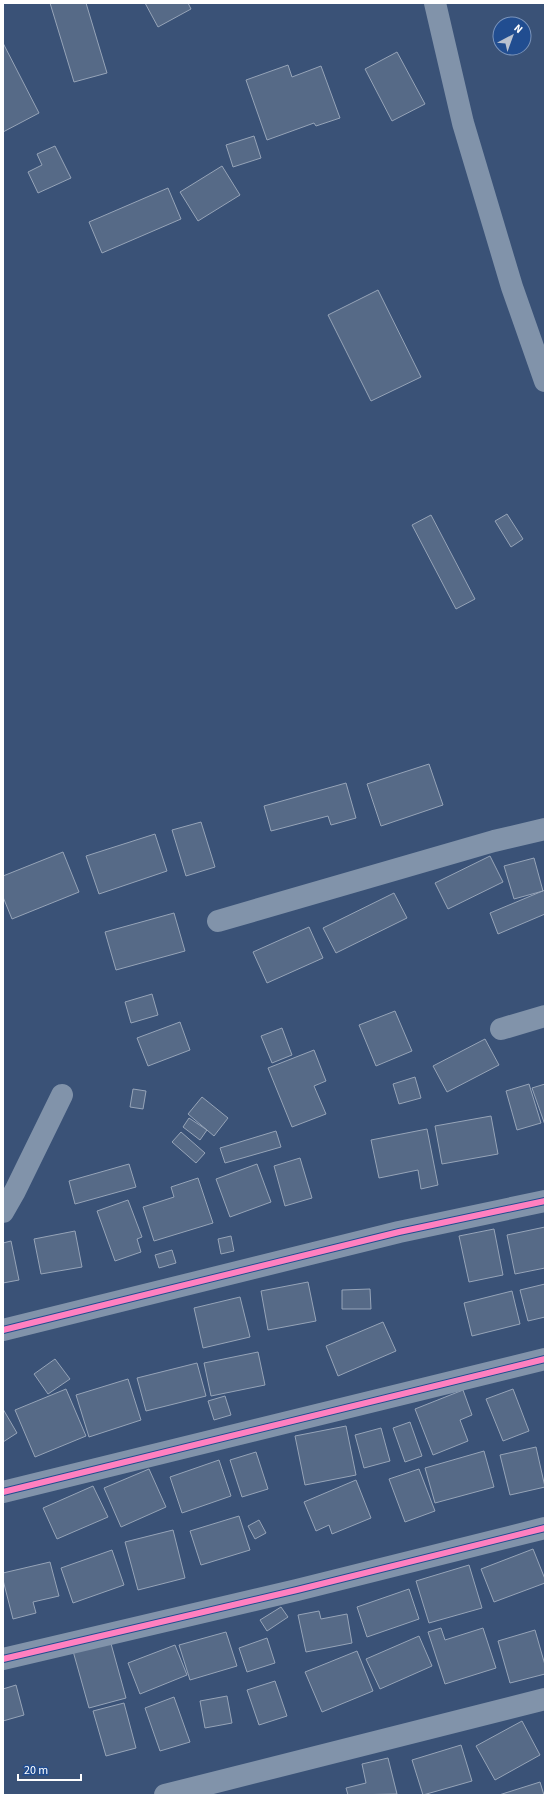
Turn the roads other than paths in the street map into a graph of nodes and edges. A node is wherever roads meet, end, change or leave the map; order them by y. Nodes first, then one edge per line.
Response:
1 (435, 3) edge
2 (545, 381) edge
3 (545, 829) edge
4 (218, 921) dead end
5 (545, 1016) edge
6 (501, 1029) dead end
7 (62, 1094) dead end
8 (545, 1201) edge
9 (3, 1212) edge
10 (3, 1330) edge
11 (545, 1359) edge
12 (3, 1492) edge
13 (545, 1528) edge
14 (3, 1659) edge
15 (545, 1699) edge
16 (165, 1795) edge

1 - 2 street
3 - 4 street
5 - 6 street
7 - 9 street
8 - 10 street
11 - 12 street
13 - 14 street
15 - 16 street

